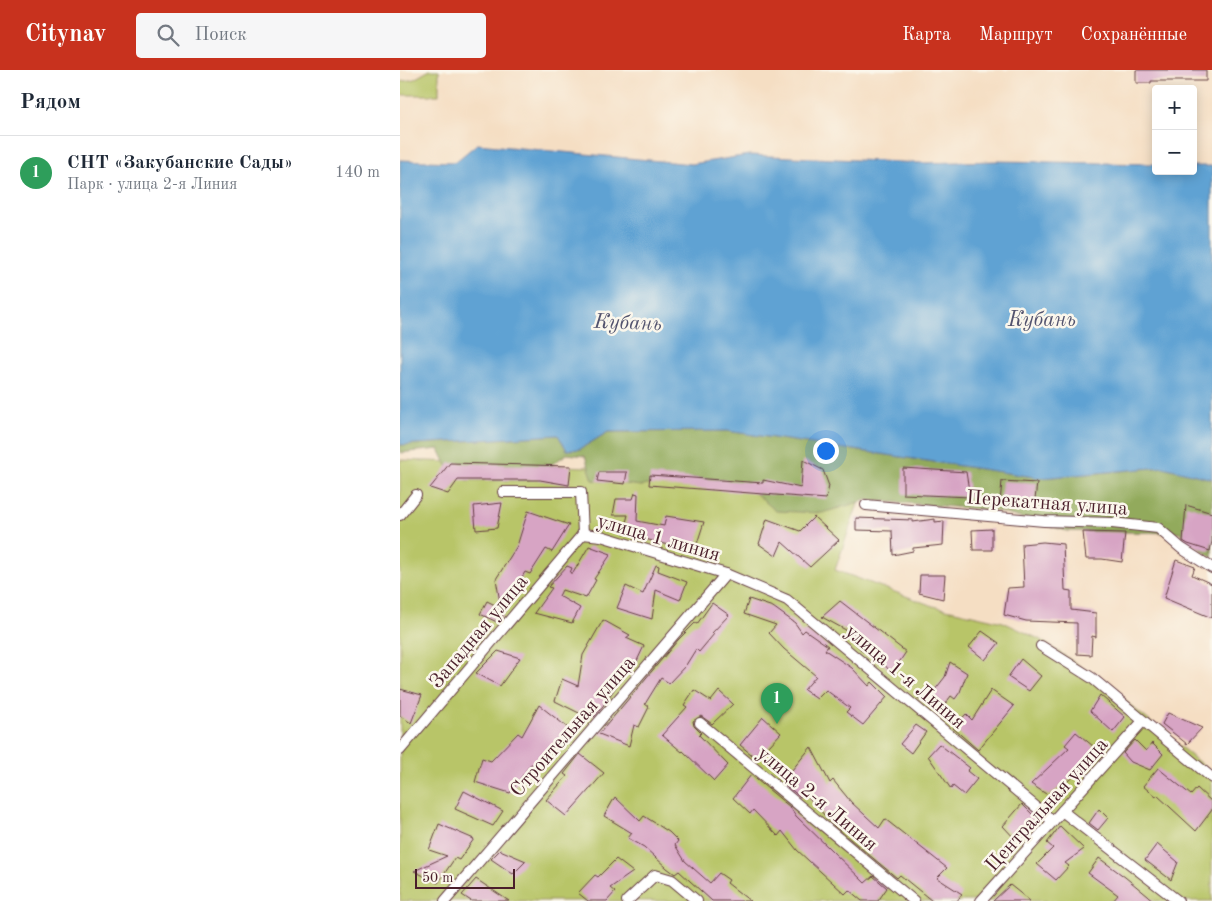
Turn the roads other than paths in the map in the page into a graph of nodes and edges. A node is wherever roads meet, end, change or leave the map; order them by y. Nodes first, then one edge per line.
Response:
1 (502, 492) dead end
2 (416, 495) dead end
3 (866, 505) dead end
4 (400, 515) edge
5 (583, 534) junction
6 (1212, 568) edge
7 (726, 574) junction
8 (1041, 646) dead end
9 (1144, 722) junction
10 (700, 723) dead end
11 (400, 750) edge
12 (1212, 778) edge
13 (1062, 811) junction
14 (1053, 822) junction
15 (445, 901) edge
16 (627, 901) edge
17 (697, 901) edge
18 (914, 901) edge
19 (981, 901) edge
20 (1178, 901) edge

1 - 5 street
2 - 4 street
3 - 6 street, Перекатная улица
5 - 7 street, улица 1 линия
5 - 11 street, Западная улица
7 - 14 street, улица 1-я Линия
7 - 15 street, Строительная улица
8 - 9 street
9 - 12 street
9 - 13 street, Центральная улица
10 - 18 street, улица 2-я Линия
13 - 14 street, Центральная улица
13 - 20 street
14 - 19 street, Центральная улица
16 - 17 street

